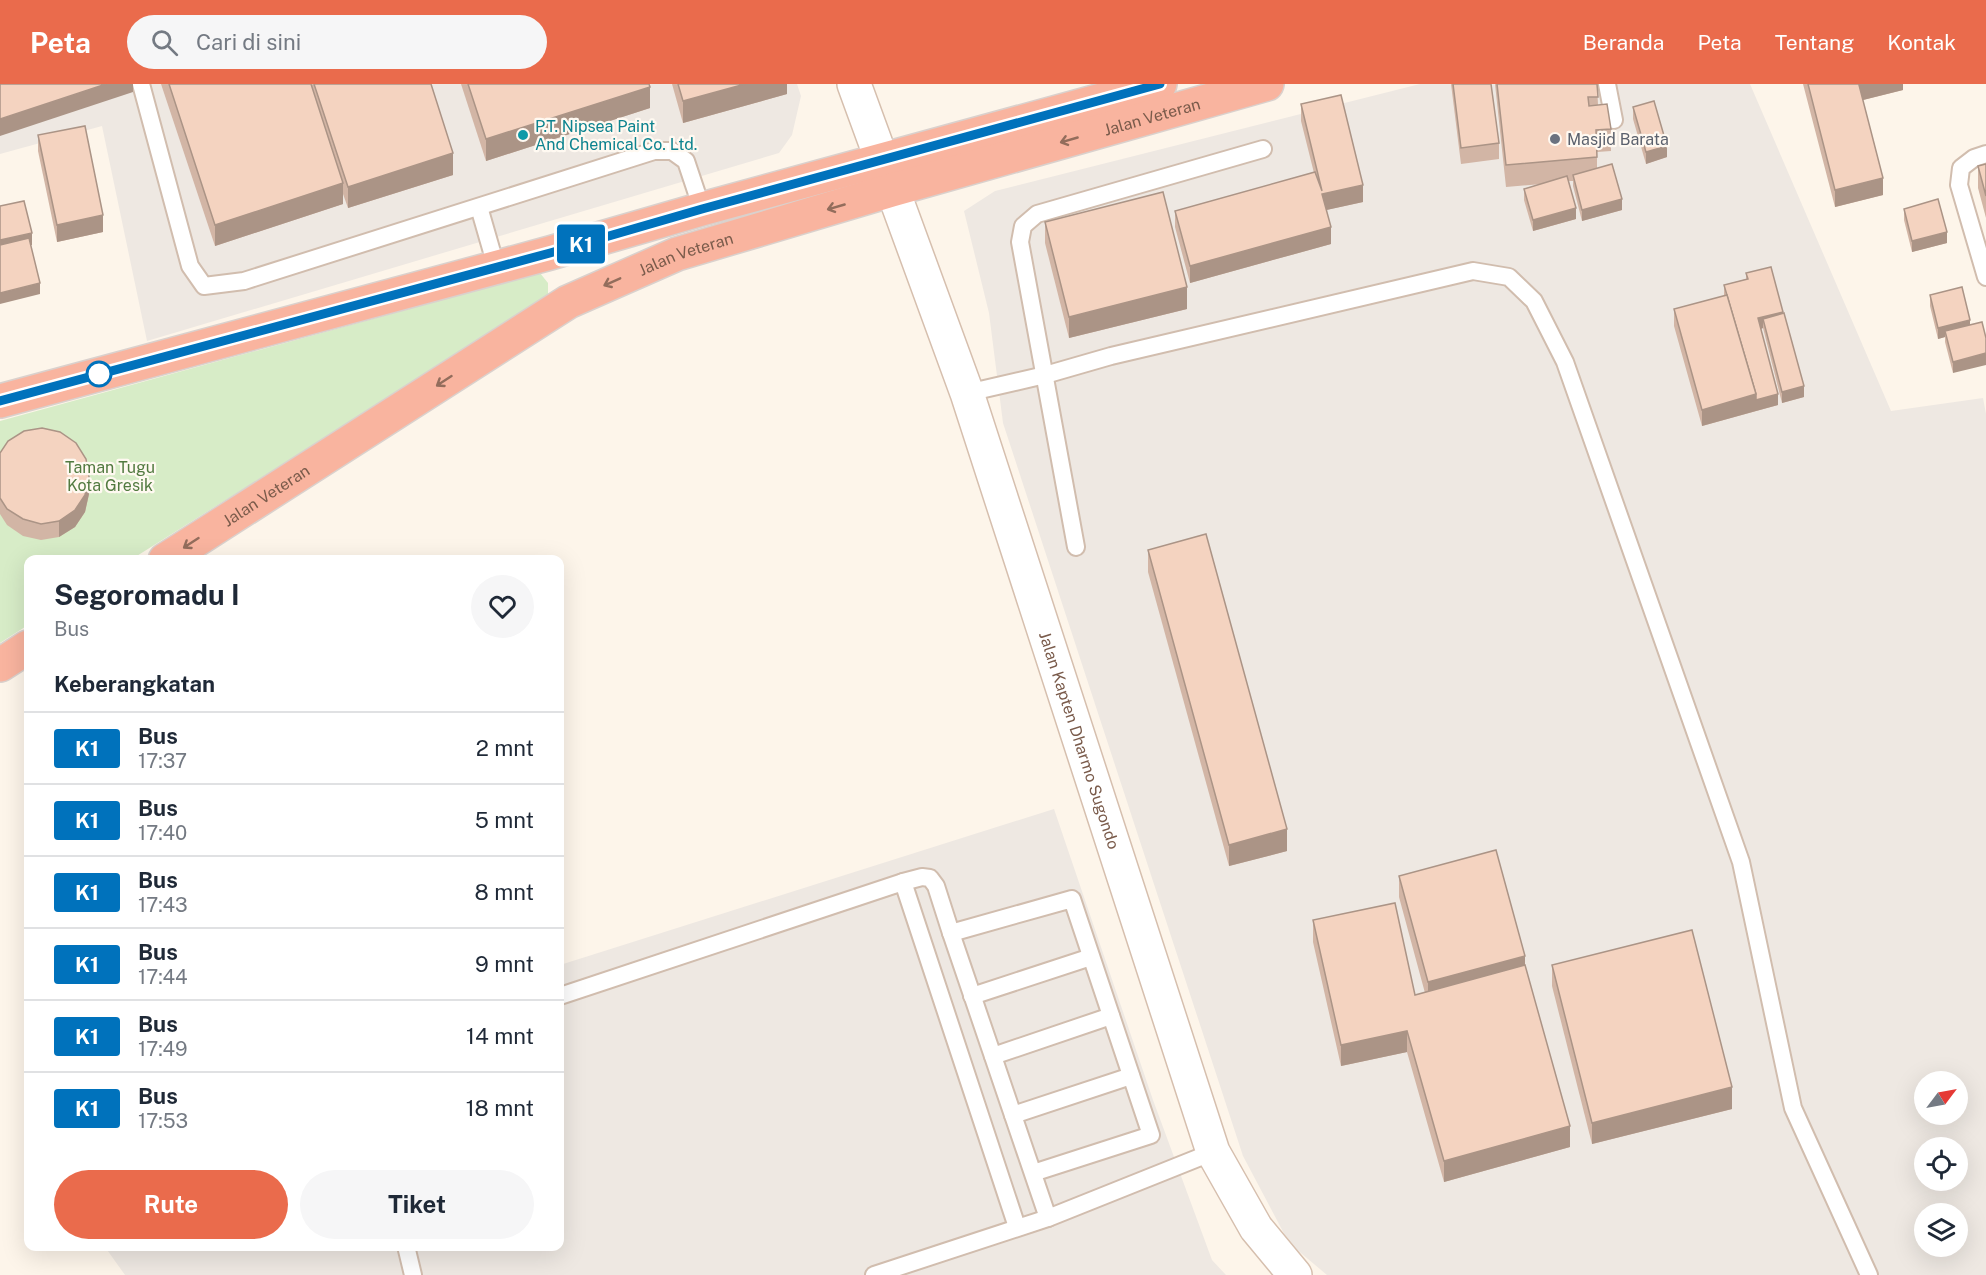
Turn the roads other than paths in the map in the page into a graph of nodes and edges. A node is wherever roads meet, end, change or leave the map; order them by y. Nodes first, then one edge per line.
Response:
1 (141, 84) edge
2 (854, 84) edge
3 (1160, 84) edge
4 (1267, 84) edge
5 (1607, 84) edge
6 (1614, 120) dead end
7 (1263, 149) dead end
8 (1986, 154) edge
9 (881, 160) junction
10 (892, 190) junction
11 (479, 207) junction
12 (702, 209) junction
13 (550, 253) junction
14 (496, 266) junction
15 (1986, 278) edge
16 (568, 302) junction
17 (1045, 375) junction
18 (967, 393) junction
19 (0, 401) edge
20 (1076, 547) dead end
21 (173, 555) edge
22 (24, 650) edge
23 (0, 665) edge
24 (903, 882) junction
25 (951, 933) junction
26 (1091, 957) junction
27 (564, 995) edge
28 (972, 996) junction
29 (1111, 1016) junction
30 (993, 1056) junction
31 (1131, 1076) junction
32 (1013, 1116) junction
33 (1213, 1152) junction
34 (1033, 1173) junction
35 (1048, 1218) junction
36 (1017, 1227) junction
37 (406, 1251) edge
38 (413, 1275) edge
39 (874, 1275) edge
40 (1295, 1275) edge
41 (1869, 1275) edge

1 - 11 lane
2 - 9 main road, Jalan Kapten Dharmo Sugondo
3 - 9 highway, Jalan Veteran
4 -> 10 highway, Jalan Veteran
5 - 6 lane
7 - 17 lane
8 - 15 lane
9 - 10 main road, Jalan Kapten Dharmo Sugondo
9 - 12 highway, Jalan Veteran
10 -> 16 highway, Jalan Veteran
10 - 18 main road, Jalan Kapten Dharmo Sugondo
11 - 12 lane
11 - 14 lane
12 - 13 highway, Jalan Veteran
13 - 14 highway, Jalan Veteran
13 - 16 highway
14 - 19 highway, Jalan Veteran
16 -> 21 highway, Jalan Veteran
17 - 18 lane
17 - 20 lane
17 - 41 lane
18 - 33 main road, Jalan Kapten Dharmo Sugondo
22 - 23 highway
24 - 25 lane
24 - 27 lane
24 - 36 lane
25 - 26 lane
25 - 28 lane
26 - 28 lane
26 - 29 lane
28 - 30 lane
29 - 30 lane
29 - 31 lane
30 - 32 lane
31 - 32 lane
31 - 34 lane
32 - 34 lane
33 - 35 lane
33 - 40 main road, Jalan Kapten Dharmo Sugondo
34 - 35 lane
35 - 36 lane
36 - 39 lane
37 - 38 lane

